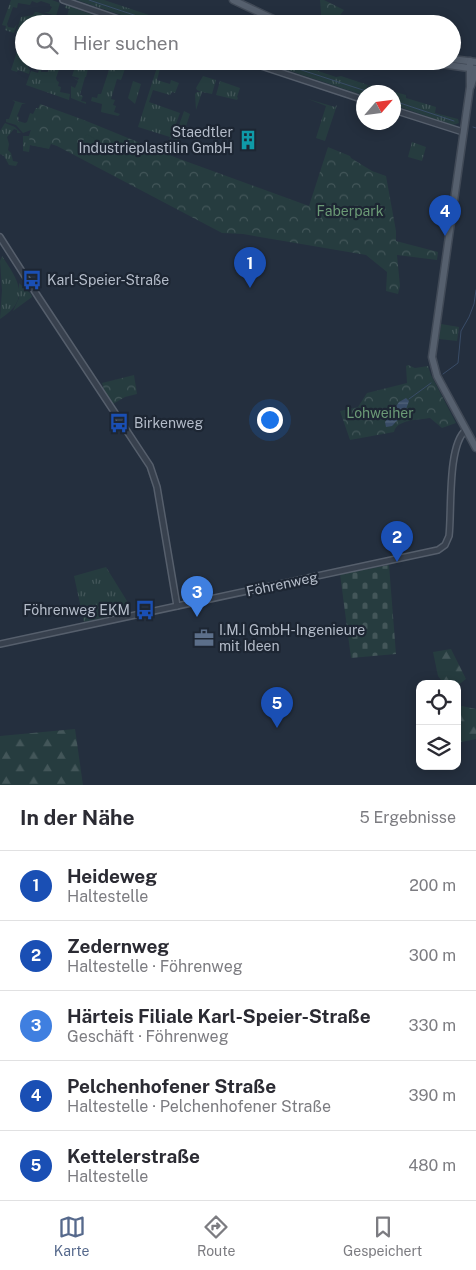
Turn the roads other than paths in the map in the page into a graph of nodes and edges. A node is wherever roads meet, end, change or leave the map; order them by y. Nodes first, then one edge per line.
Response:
1 (63, 0) edge
2 (233, 0) edge
3 (107, 15) edge
4 (265, 15) edge
5 (461, 62) edge
6 (473, 66) edge
7 (273, 70) edge
8 (356, 97) edge
9 (401, 112) edge
10 (463, 132) junction
11 (0, 237) edge
12 (466, 430) junction
13 (476, 448) edge
14 (177, 606) junction
15 (0, 644) edge

1 - 3 street
2 - 4 main road
5 - 6 main road
6 - 10 main road
7 - 8 street
9 - 10 street
10 - 12 main road
11 - 14 street
12 - 13 main road
12 - 14 street, Föhrenweg
14 - 15 street, Föhrenweg

